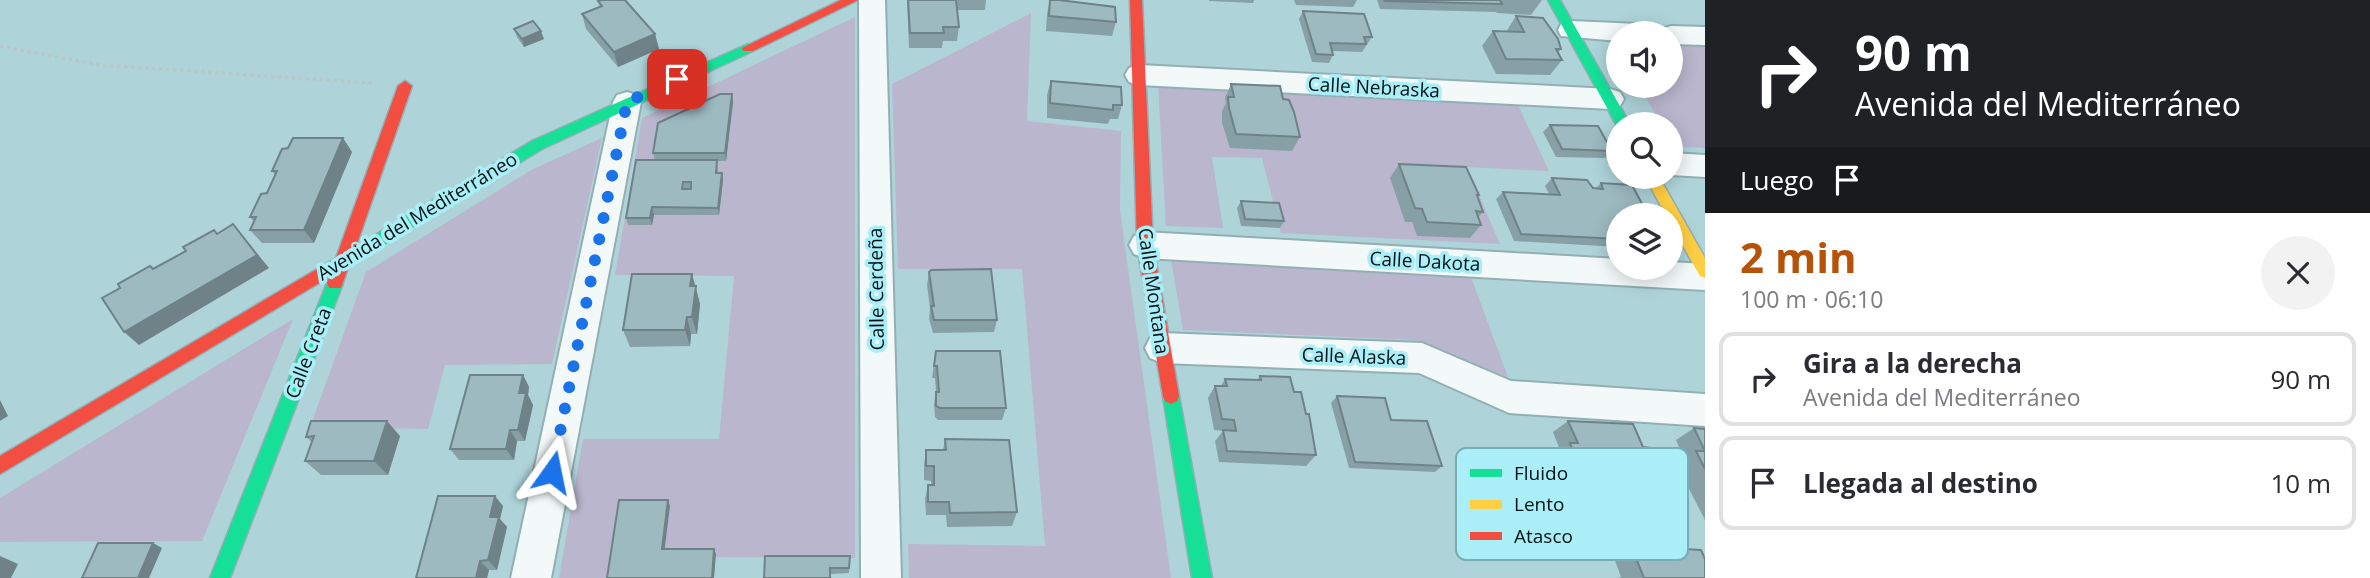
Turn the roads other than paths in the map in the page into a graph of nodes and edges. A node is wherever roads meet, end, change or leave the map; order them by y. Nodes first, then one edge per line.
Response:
1 (852, 0) edge
2 (872, 0) edge
3 (1136, 0) edge
4 (1554, 0) edge
5 (1571, 30) junction
6 (1606, 32) edge
7 (1683, 35) edge
8 (1705, 36) edge
9 (1139, 75) junction
10 (405, 86) road end
11 (1609, 99) junction
12 (627, 102) junction
13 (1616, 112) edge
14 (1683, 165) edge
15 (1705, 166) edge
16 (1659, 189) edge
17 (1145, 245) junction
18 (345, 258) junction
19 (1705, 272) edge
20 (1705, 277) edge
21 (1162, 348) junction
22 (1705, 410) edge
23 (0, 466) edge
24 (220, 578) edge
25 (531, 578) edge
26 (881, 578) edge
27 (1202, 578) edge

1 - 12 street, Avenida del Mediterráneo
2 - 26 street, Calle Cerdeña
3 - 9 street, Calle Montana
4 - 5 street
5 - 6 street
5 - 11 street
7 - 8 street
9 - 11 street, Calle Nebraska
9 - 17 street, Calle Montana
10 - 18 street, Calle Creta
11 - 13 street
12 - 18 street, Avenida del Mediterráneo
12 - 25 street
14 - 15 street
16 - 19 street
17 - 20 street, Calle Dakota
17 - 21 street, Calle Montana
18 - 23 street, Avenida del Mediterráneo
18 - 24 street, Calle Creta
21 - 22 street, Calle Alaska
21 - 27 street, Calle Montana

